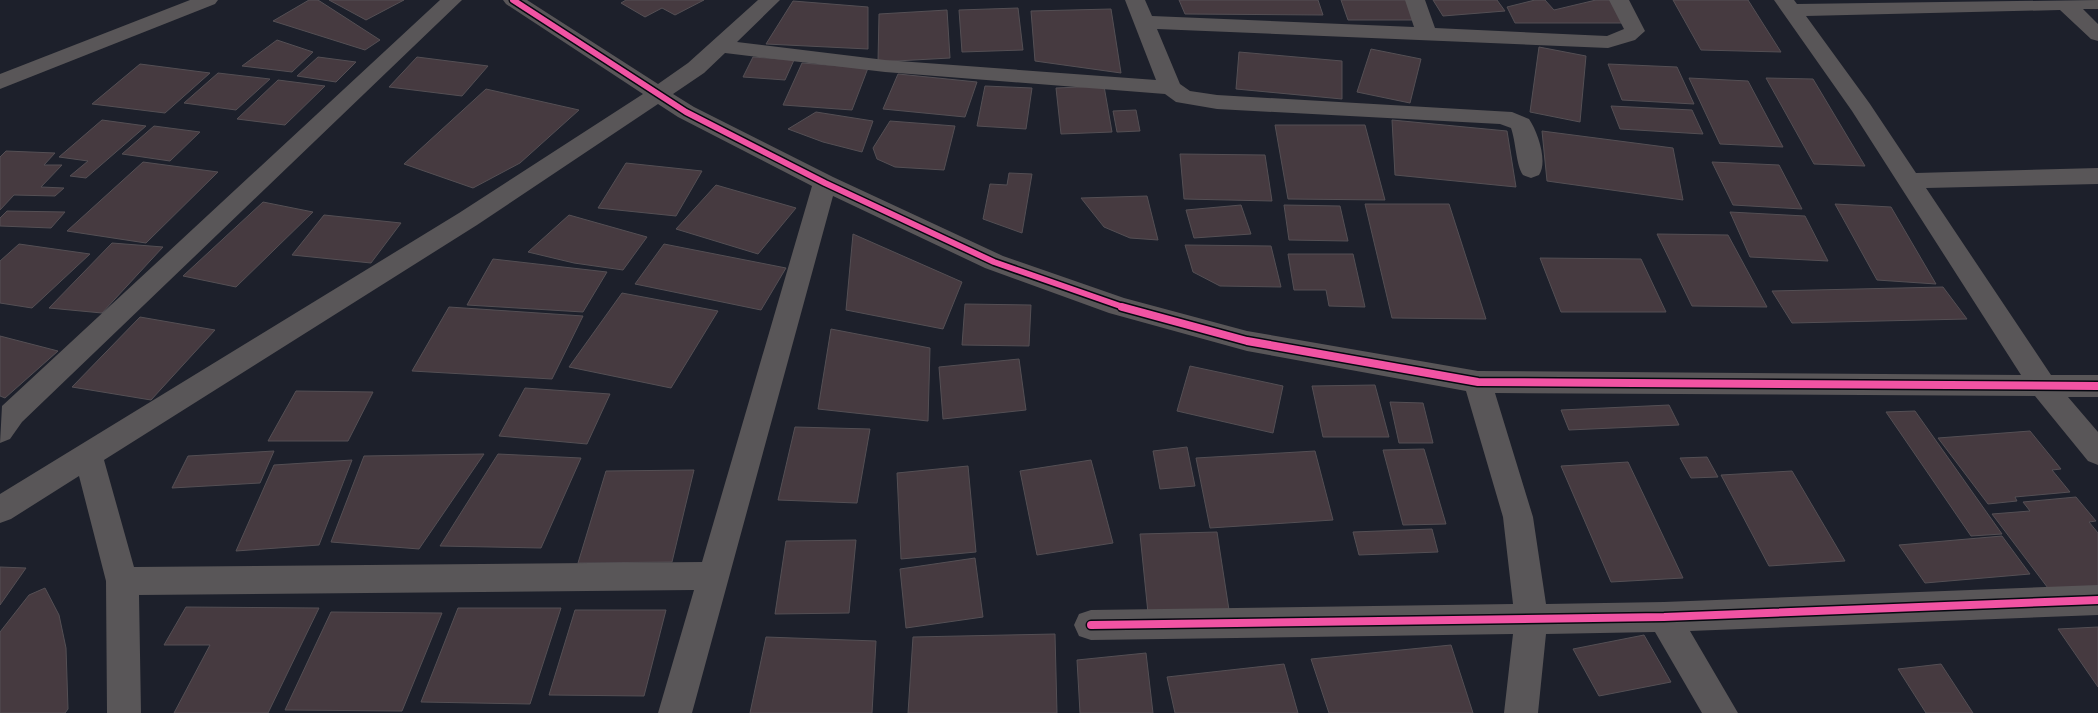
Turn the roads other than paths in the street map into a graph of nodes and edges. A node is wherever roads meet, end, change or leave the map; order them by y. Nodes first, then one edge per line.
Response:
1 (208, 0) edge
2 (452, 0) edge
3 (513, 0) edge
4 (770, 0) edge
5 (1135, 0) edge
6 (1415, 0) edge
7 (1619, 0) edge
8 (2098, 3) edge
9 (2065, 4) junction
10 (1788, 5) edge
11 (1144, 22) junction
12 (1427, 35) junction
13 (2098, 35) edge
14 (721, 46) junction
15 (0, 82) edge
16 (1170, 88) junction
17 (659, 94) junction
18 (1531, 170) dead end
19 (2098, 176) edge
20 (1908, 181) junction
21 (825, 182) junction
22 (1478, 382) junction
23 (2043, 386) junction
24 (2098, 386) edge
25 (0, 431) edge
26 (2098, 453) edge
27 (88, 456) junction
28 (0, 510) edge
29 (715, 576) junction
30 (122, 581) junction
31 (2098, 600) edge
32 (1531, 617) junction
33 (1664, 617) junction
34 (1091, 625) dead end
35 (124, 713) edge
36 (675, 713) edge
37 (1521, 713) edge
38 (1721, 713) edge

1 - 15 street
2 - 25 street
3 - 17 street
4 - 14 street
5 - 11 street
6 - 12 street
7 - 12 street
8 - 9 street
9 - 10 street
9 - 13 street
10 - 20 street
11 - 12 street
11 - 16 street
14 - 16 street
14 - 17 street
16 - 18 street
17 - 21 street
17 - 27 street
19 - 20 street
20 - 23 street
21 - 22 street
21 - 29 street
22 - 23 street
22 - 32 street
23 - 24 street
23 - 26 street
27 - 28 street
27 - 30 street
29 - 30 street
29 - 36 street
30 - 35 street
31 - 33 street
32 - 33 street
32 - 34 street
32 - 37 street
33 - 38 street

